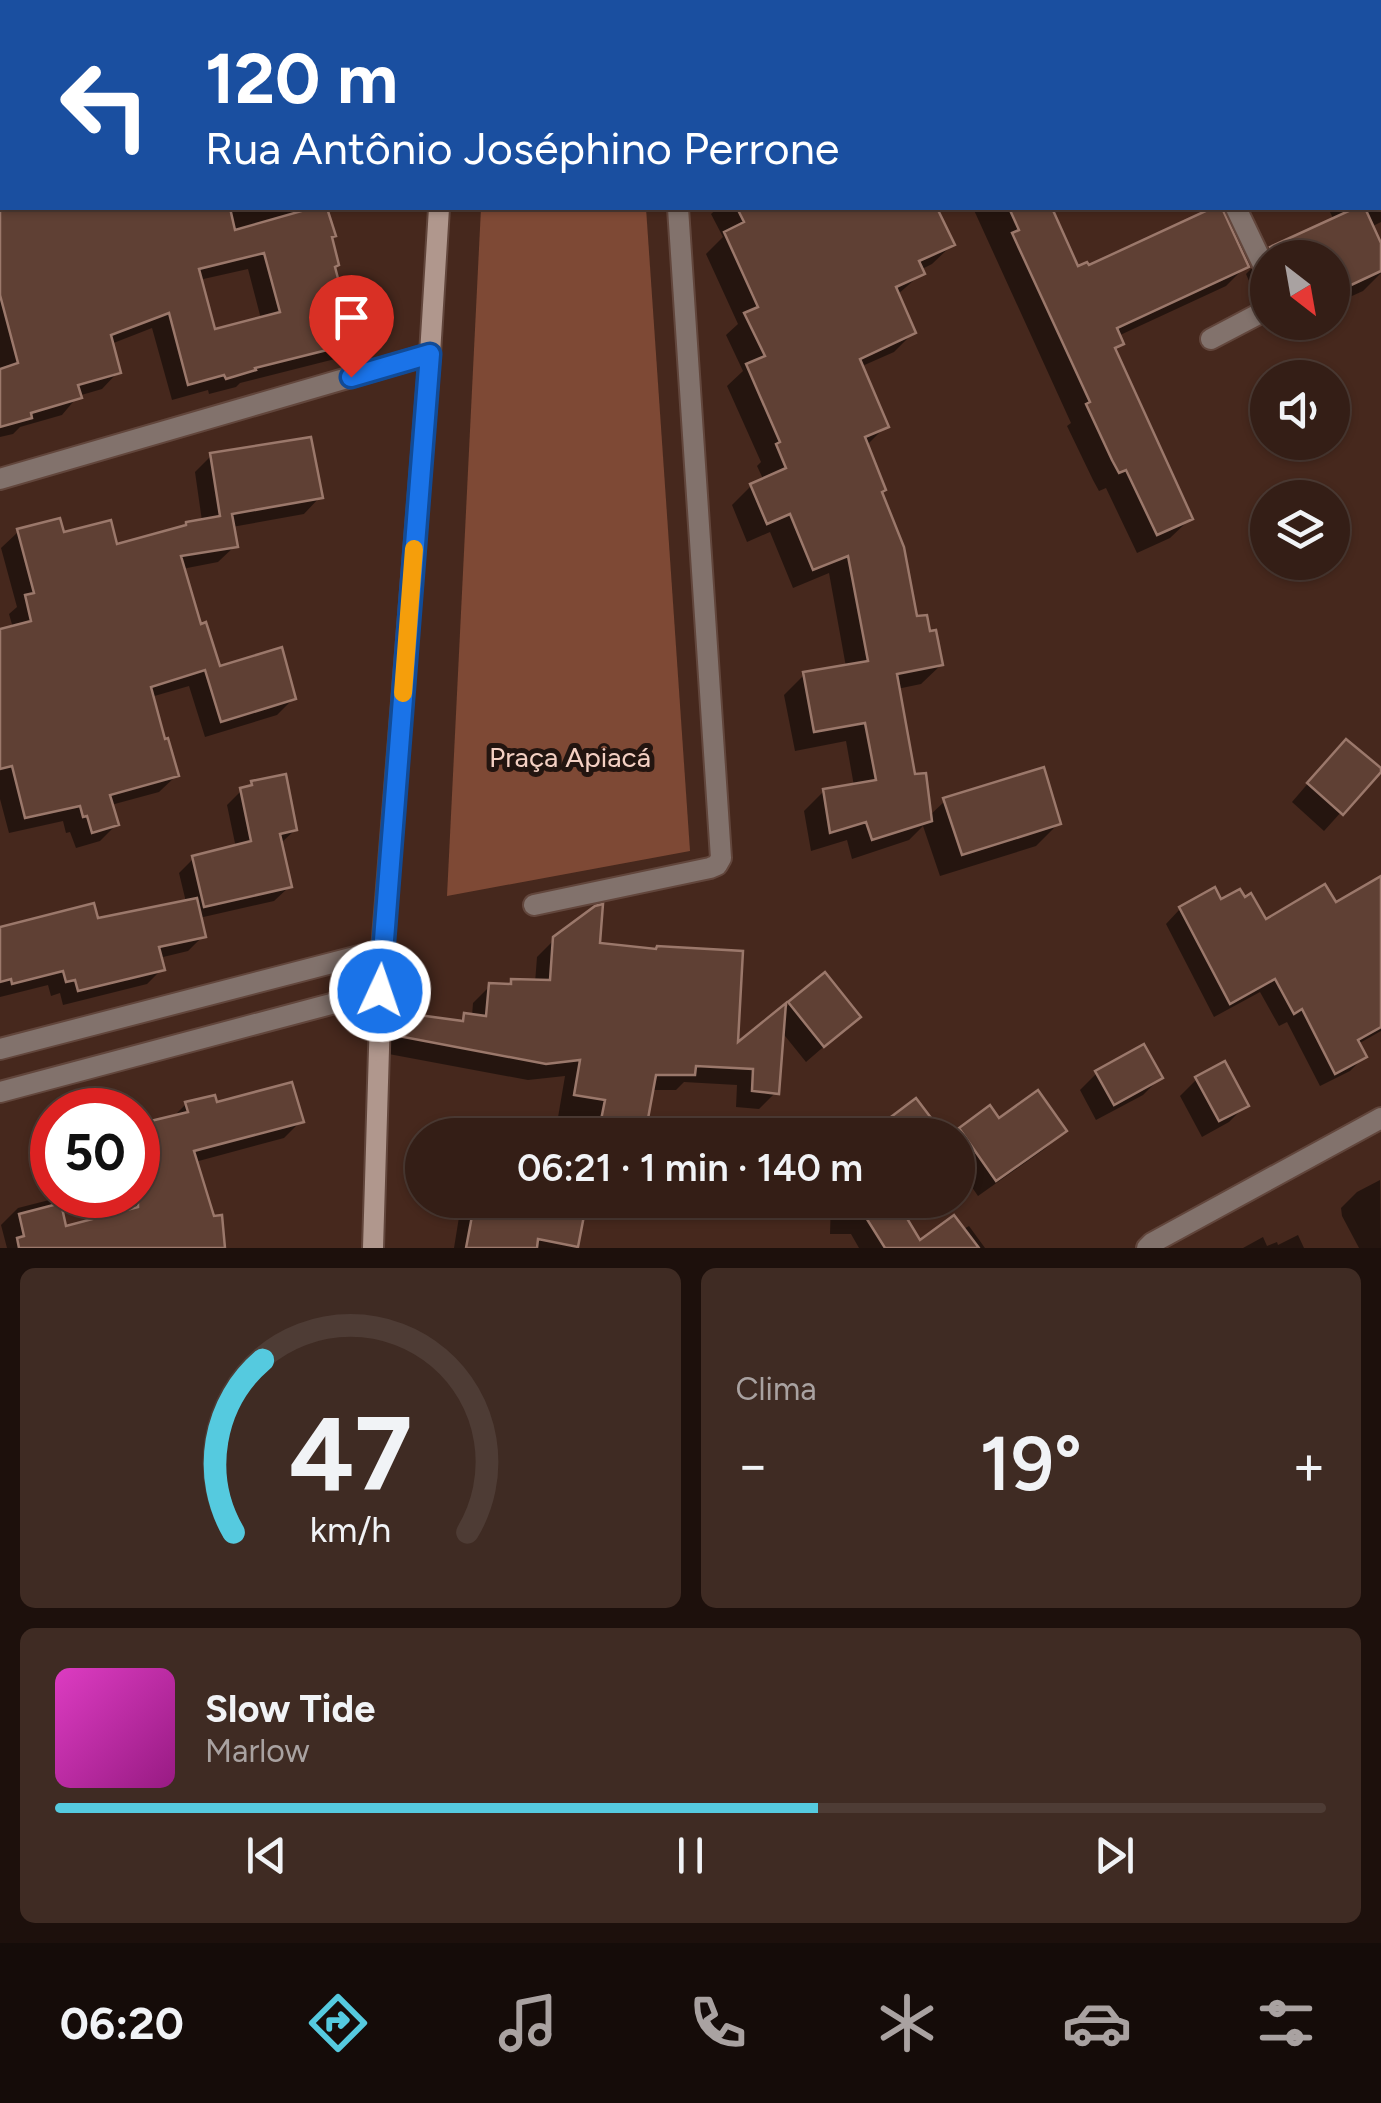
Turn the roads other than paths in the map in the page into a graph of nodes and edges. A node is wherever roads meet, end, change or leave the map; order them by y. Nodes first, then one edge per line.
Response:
1 (439, 210) edge
2 (678, 210) edge
3 (1237, 210) edge
4 (1252, 240) edge
5 (1250, 318) edge
6 (1211, 339) dead end
7 (430, 354) junction
8 (0, 479) edge
9 (534, 905) dead end
10 (382, 950) junction
11 (380, 991) junction
12 (0, 1050) edge
13 (0, 1092) edge
14 (1381, 1118) edge
15 (373, 1248) edge
16 (1146, 1248) edge

1 - 7 main road
2 - 9 street
3 - 4 street
5 - 6 street
7 - 8 street
7 - 10 main road
10 - 11 main road
10 - 12 street
11 - 13 street
11 - 15 main road
14 - 16 street

